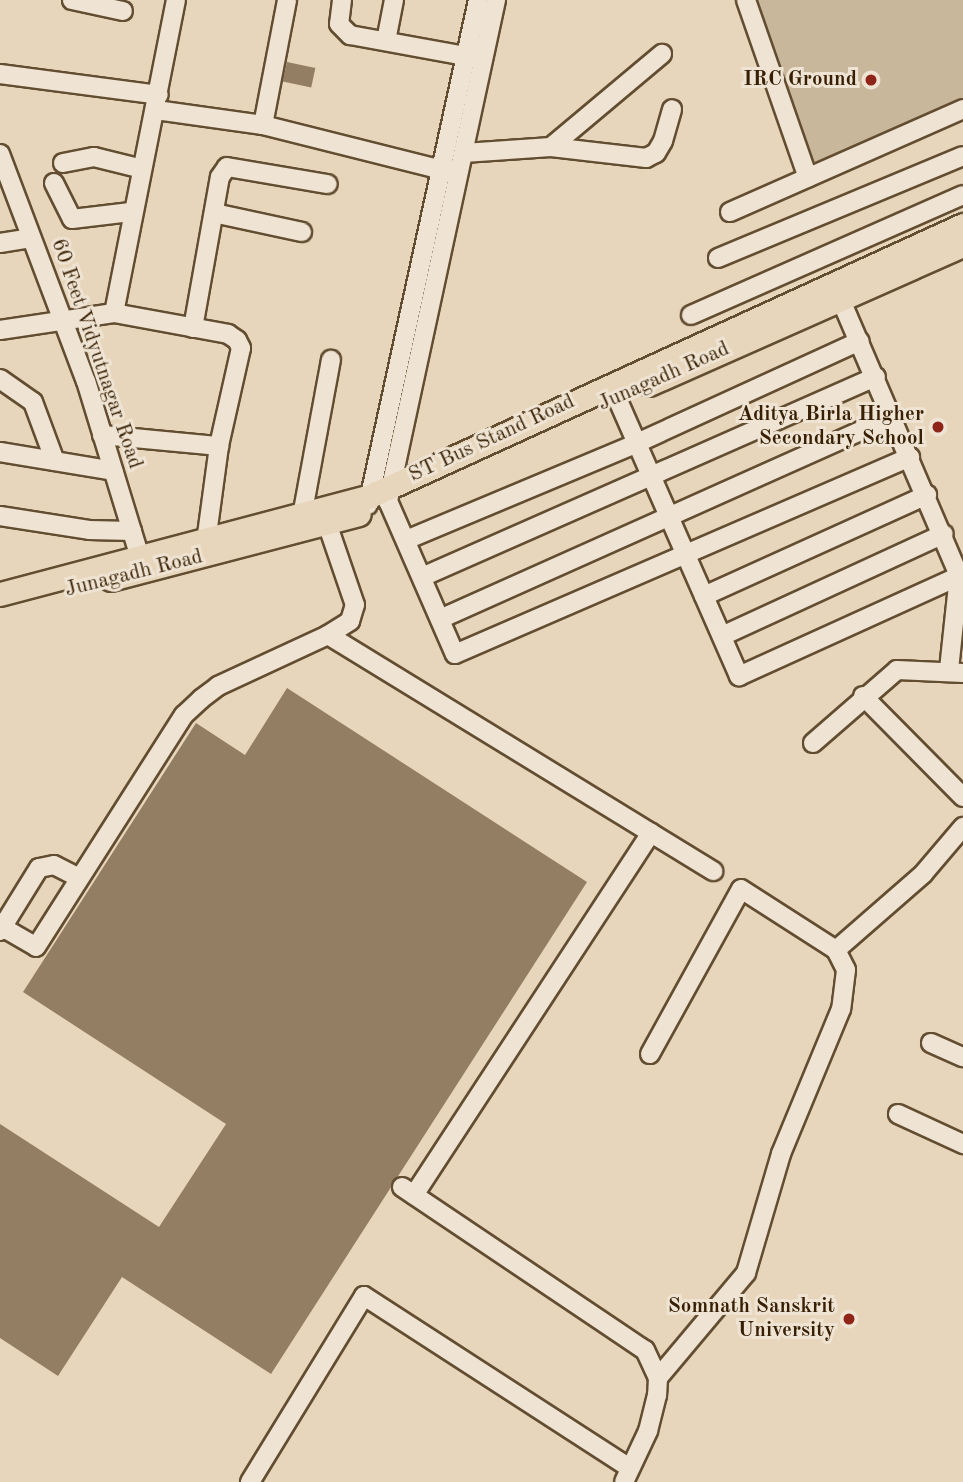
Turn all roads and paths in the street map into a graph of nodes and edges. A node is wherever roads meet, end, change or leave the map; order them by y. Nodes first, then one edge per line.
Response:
1 (72, 0) edge
2 (176, 0) edge
3 (287, 0) edge
4 (342, 0) edge
5 (394, 0) edge
6 (746, 0) edge
7 (487, 3) edge
8 (123, 11) dead end
9 (386, 41) junction
10 (662, 54) dead end
11 (475, 58) junction
12 (0, 74) edge
13 (158, 102) junction
14 (672, 109) dead end
15 (963, 109) edge
16 (263, 125) junction
17 (551, 146) junction
18 (464, 153) junction
19 (0, 154) edge
20 (963, 156) edge
21 (64, 163) dead end
22 (142, 169) junction
23 (440, 170) junction
24 (459, 174) junction
25 (808, 178) junction
26 (54, 183) dead end
27 (328, 184) dead end
28 (7, 195) edge
29 (963, 195) edge
30 (131, 212) junction
31 (730, 212) dead end
32 (214, 213) junction
33 (963, 225) edge
34 (302, 232) dead end
35 (31, 238) junction
36 (0, 243) edge
37 (963, 245) edge
38 (718, 258) dead end
39 (839, 298) junction
40 (114, 313) junction
41 (691, 315) dead end
42 (64, 318) junction
43 (193, 328) junction
44 (0, 330) edge
45 (860, 341) junction
46 (331, 360) dead end
47 (876, 377) junction
48 (0, 379) edge
49 (617, 398) junction
50 (893, 416) junction
51 (102, 435) junction
52 (635, 444) junction
53 (219, 446) junction
54 (0, 452) edge
55 (910, 457) junction
56 (55, 461) junction
57 (113, 471) junction
58 (650, 477) junction
59 (927, 495) junction
60 (379, 499) junction
61 (0, 516) edge
62 (302, 516) junction
63 (667, 516) junction
64 (328, 526) junction
65 (132, 531) junction
66 (944, 534) junction
67 (407, 540) junction
68 (206, 547) junction
69 (682, 552) junction
70 (141, 563) junction
71 (959, 576) junction
72 (422, 577) junction
73 (0, 594) edge
74 (704, 596) junction
75 (0, 607) edge
76 (440, 619) junction
77 (328, 635) junction
78 (722, 636) junction
79 (956, 671) edge
80 (863, 696) junction
81 (813, 743) dead end
82 (963, 797) edge
83 (963, 828) edge
84 (650, 833) junction
85 (713, 871) dead end
86 (79, 878) junction
87 (1, 929) edge
88 (836, 950) junction
89 (931, 1043) dead end
90 (650, 1054) dead end
91 (963, 1058) edge
92 (898, 1114) dead end
93 (963, 1144) edge
94 (657, 1378) junction
95 (627, 1475) edge
96 (250, 1482) edge

1 - 8 street
2 - 13 street
3 - 16 street
4 - 9 street
5 - 9 street
6 - 25 street
7 - 11 street
9 - 11 street
10 - 17 street
11 - 18 street
11 - 23 street
12 - 13 street
13 - 16 street
13 - 22 street
14 - 17 street
15 - 25 street
16 - 23 street
17 - 18 street
18 - 24 street
19 - 28 street, 60 Feet Vidyutnagar Road
20 - 38 street
21 - 22 street
22 - 30 street
23 - 24 street
23 - 60 street
24 - 60 street
25 - 31 street
26 - 30 street
27 - 32 street
28 - 35 street, 60 Feet Vidyutnagar Road
29 - 41 street
30 - 40 street
32 - 34 street
32 - 43 street
33 - 60 main road, ST Bus Stand Road
35 - 36 street
35 - 42 street, 60 Feet Vidyutnagar Road
37 - 39 main road, Junagadh Road
39 - 45 street
39 - 49 main road, Junagadh Road
40 - 42 street
40 - 43 street
42 - 44 street
42 - 51 street, 60 Feet Vidyutnagar Road
43 - 53 street
45 - 47 street
45 - 52 street
46 - 62 street
47 - 50 street
47 - 58 street
48 - 56 street
49 - 52 street
49 - 60 main road, Junagadh Road
50 - 55 street
50 - 63 street
51 - 53 street
51 - 57 street, 60 Feet Vidyutnagar Road
52 - 58 street
52 - 67 street
53 - 68 street
54 - 56 street
55 - 59 street
55 - 69 street
56 - 57 street
57 - 65 street, 60 Feet Vidyutnagar Road
58 - 63 street
58 - 72 street
59 - 66 street
59 - 74 street
60 - 62 main road, ST Bus Stand Road
60 - 64 main road, Junagadh Road
60 - 67 street
61 - 65 street
62 - 68 main road, ST Bus Stand Road
63 - 69 street
63 - 76 street
64 - 68 main road, Junagadh Road
64 - 77 street
65 - 70 street, 60 Feet Vidyutnagar Road
66 - 71 street
66 - 78 street
67 - 72 street
68 - 70 main road, ST Bus Stand Road
69 - 74 street
69 - 76 street
70 - 73 main road, ST Bus Stand Road
70 - 75 main road, Junagadh Road
71 - 78 street
71 - 79 street
72 - 76 street
74 - 78 street
77 - 84 street
77 - 86 street
79 - 80 street
80 - 81 street
80 - 82 street
83 - 88 street
84 - 85 street
84 - 94 street
86 - 87 street
86 - 87 street
88 - 90 street
88 - 94 street
89 - 91 street
92 - 93 street
94 - 95 street
95 - 96 street

